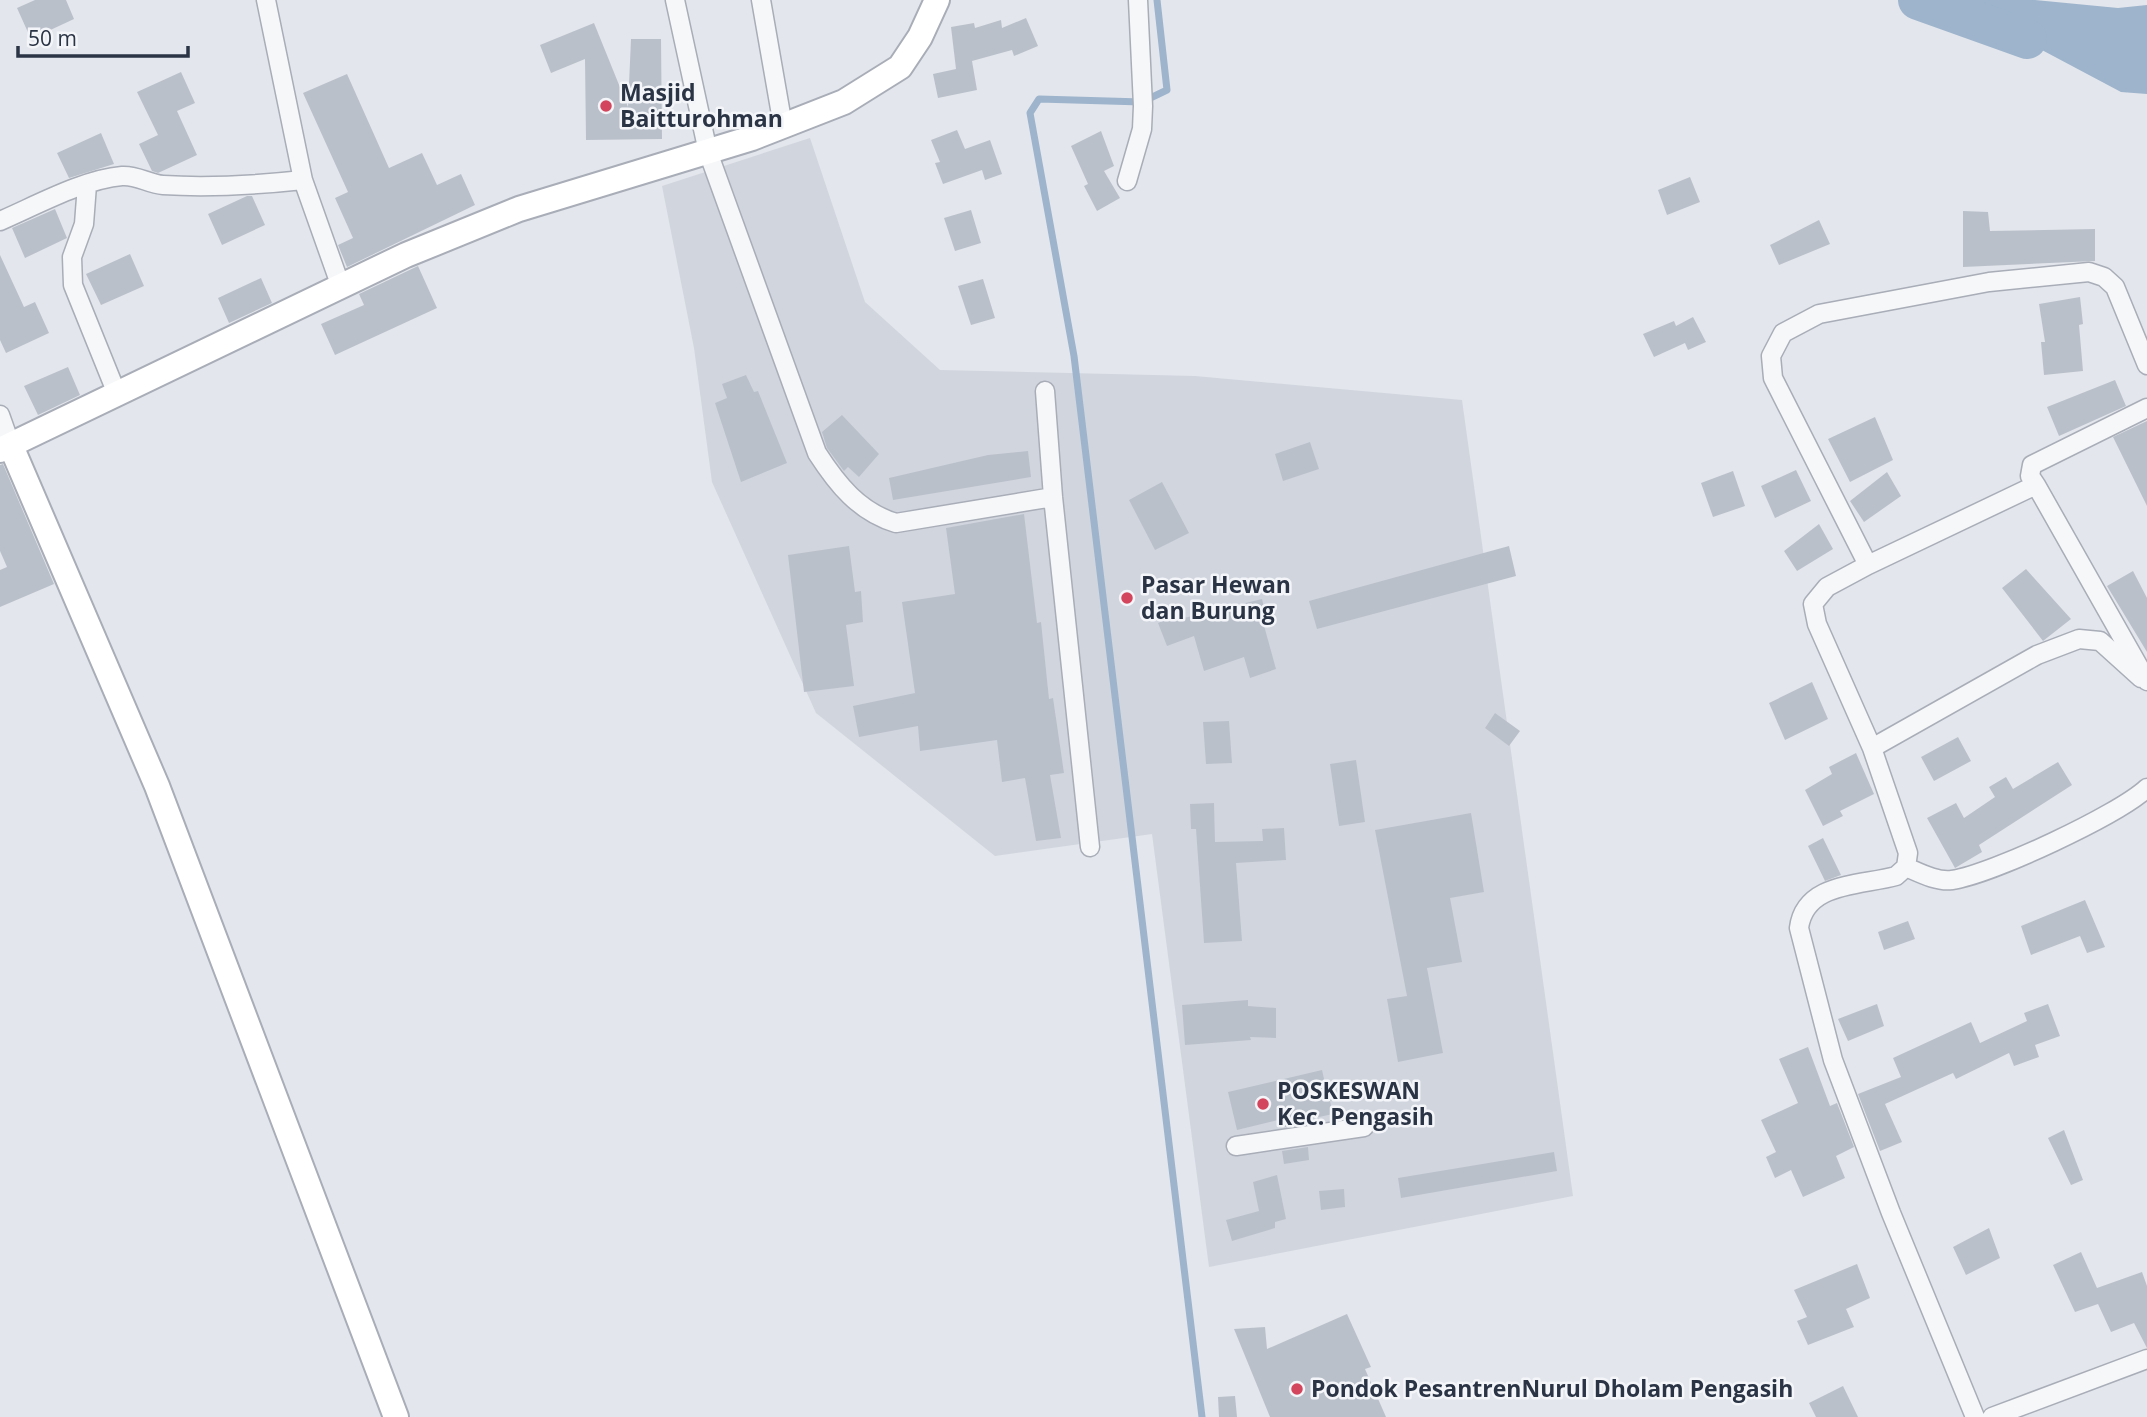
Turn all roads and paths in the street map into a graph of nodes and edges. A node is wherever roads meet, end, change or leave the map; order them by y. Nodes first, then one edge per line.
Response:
1 (266, 0) edge
2 (675, 0) edge
3 (761, 0) edge
4 (937, 0) edge
5 (1138, 0) edge
6 (783, 126) junction
7 (708, 152) junction
8 (303, 180) junction
9 (1127, 181) dead end
10 (87, 185) junction
11 (0, 220) edge
12 (341, 286) junction
13 (2147, 365) edge
14 (1045, 391) dead end
15 (117, 394) junction
16 (2147, 408) edge
17 (0, 415) edge
18 (6, 448) edge
19 (2036, 485) junction
20 (1053, 497) junction
21 (1868, 565) junction
22 (2147, 681) edge
23 (1872, 748) junction
24 (2147, 788) edge
25 (1090, 847) dead end
26 (1906, 867) junction
27 (1364, 1127) dead end
28 (1236, 1146) dead end
29 (2147, 1359) edge
30 (396, 1417) edge
31 (1975, 1417) edge
32 (1992, 1417) edge

1 - 8 street
2 - 7 street
3 - 6 street
4 - 6 street
5 - 9 street
6 - 7 street
7 - 12 street
7 - 20 street
8 - 10 street
8 - 12 street
10 - 11 street
10 - 15 street
12 - 15 street
13 - 21 street
14 - 20 street
15 - 18 street
16 - 19 street
17 - 18 street
18 - 30 street
19 - 21 street
19 - 22 street
20 - 25 street
21 - 23 street
22 - 23 street
23 - 26 street
24 - 26 street
26 - 31 street
27 - 28 street
29 - 32 street

